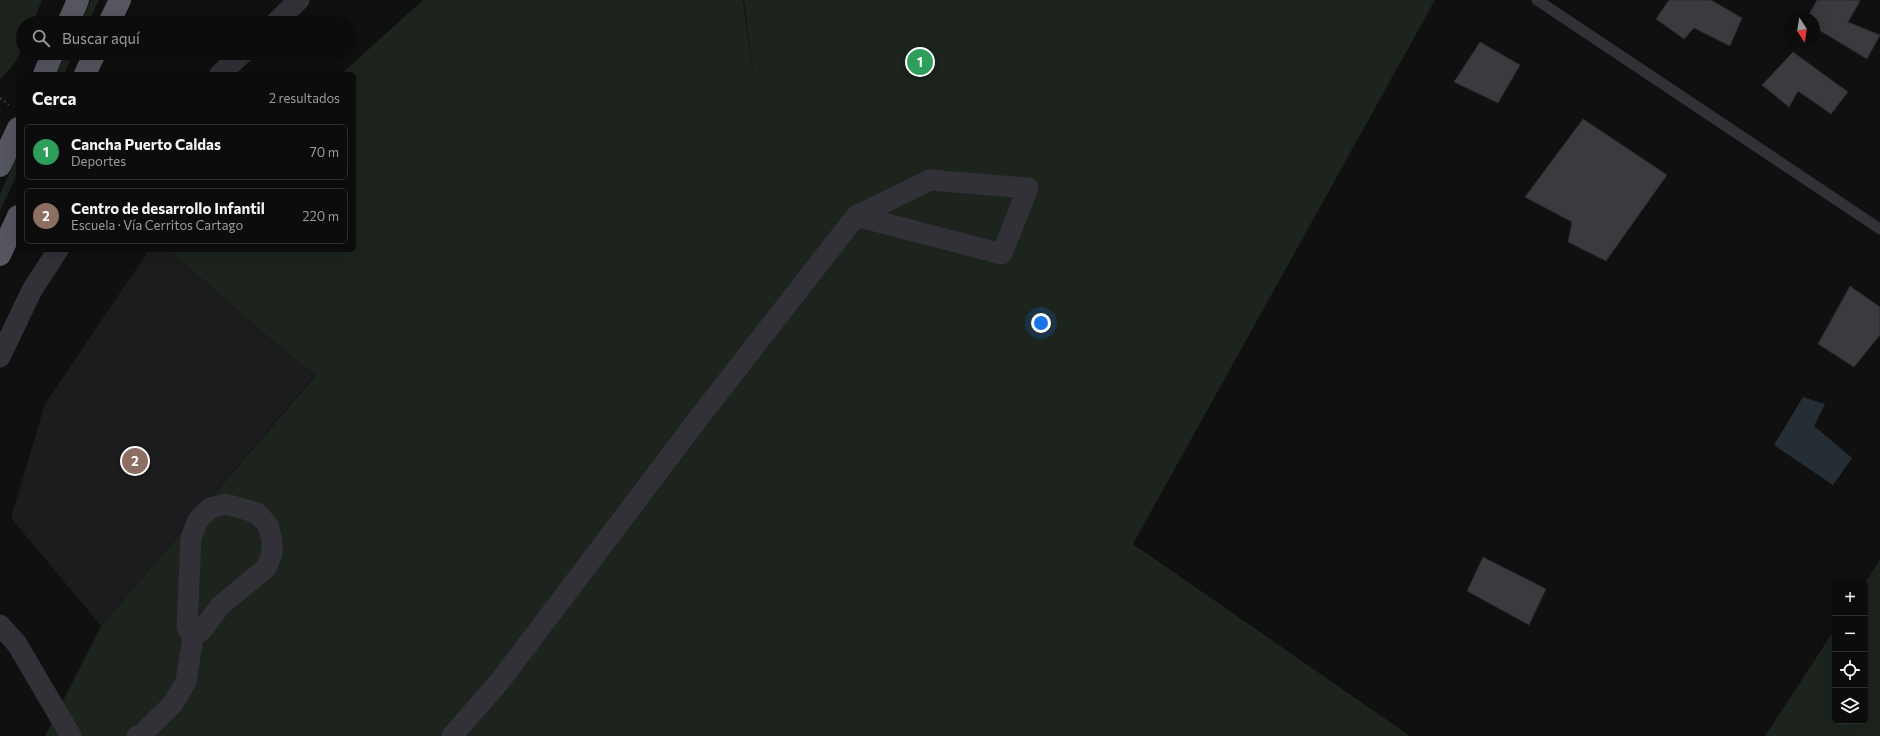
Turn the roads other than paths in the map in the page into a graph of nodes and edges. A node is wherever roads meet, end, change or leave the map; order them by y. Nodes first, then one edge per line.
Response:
1 (78, 0) edge
2 (120, 0) edge
3 (299, 0) edge
4 (1537, 0) edge
5 (71, 16) edge
6 (112, 16) edge
7 (282, 16) edge
8 (51, 60) edge
9 (92, 60) edge
10 (235, 60) edge
11 (45, 72) edge
12 (86, 72) edge
13 (222, 72) edge
14 (16, 132) edge
15 (0, 166) edge
16 (856, 216) junction
17 (16, 220) edge
18 (1880, 229) edge
19 (57, 252) edge
20 (0, 255) edge
21 (0, 357) edge
22 (0, 625) edge
23 (193, 637) junction
24 (72, 736) edge
25 (137, 736) edge
26 (452, 736) edge

1 - 5 highway
2 - 6 highway
3 - 7 street
4 - 18 lane
8 - 11 highway
9 - 12 highway
10 - 13 street
14 - 15 highway
16 - 16 street
16 - 26 street
17 - 20 highway
19 - 21 street
22 - 24 street
23 - 23 street
23 - 25 street

